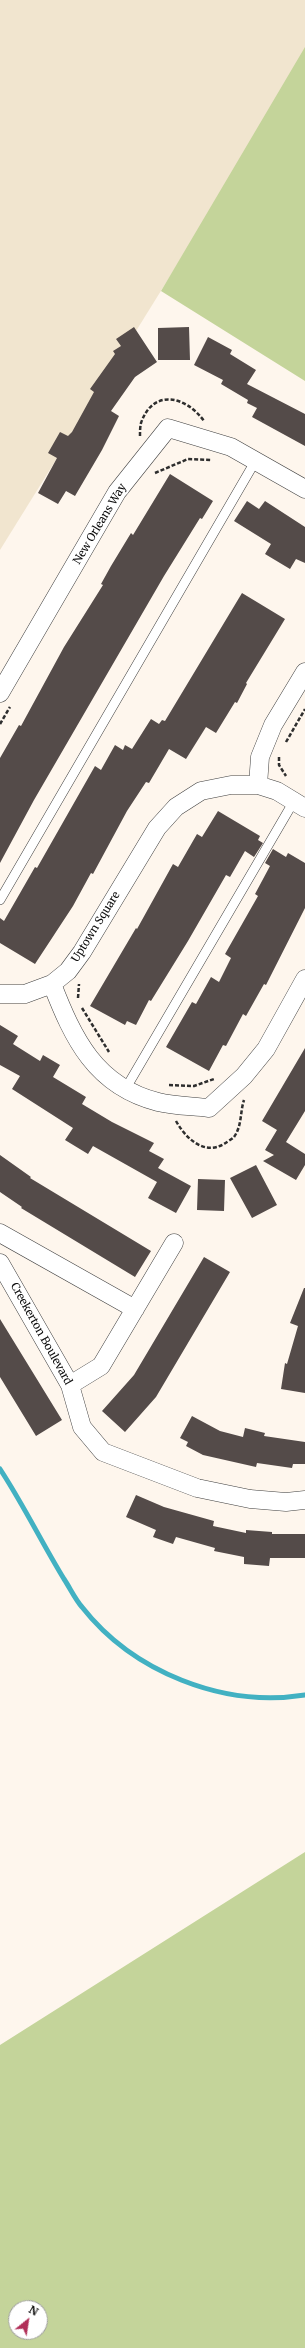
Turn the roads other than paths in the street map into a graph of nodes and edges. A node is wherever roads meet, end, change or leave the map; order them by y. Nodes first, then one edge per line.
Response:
1 (256, 460) junction
2 (305, 489) edge
3 (305, 672) edge
4 (6, 699) edge
5 (258, 785) junction
6 (299, 804) edge
7 (0, 900) edge
8 (305, 979) edge
9 (52, 984) junction
10 (0, 994) edge
11 (126, 1088) junction
12 (0, 1233) edge
13 (174, 1243) dead end
14 (0, 1263) edge
15 (135, 1309) junction
16 (70, 1385) junction
17 (305, 1500) edge

1 - 2 street, New Orleans Way
1 - 4 street, New Orleans Way
1 - 7 lane
3 - 5 street
5 - 6 street, Uptown Square
5 - 9 street, Uptown Square
6 - 11 lane
8 - 11 street
9 - 10 street
9 - 11 street
12 - 15 street
13 - 15 street
14 - 16 street, Creekerton Boulevard
15 - 16 street
16 - 17 street, Creekerton Boulevard

